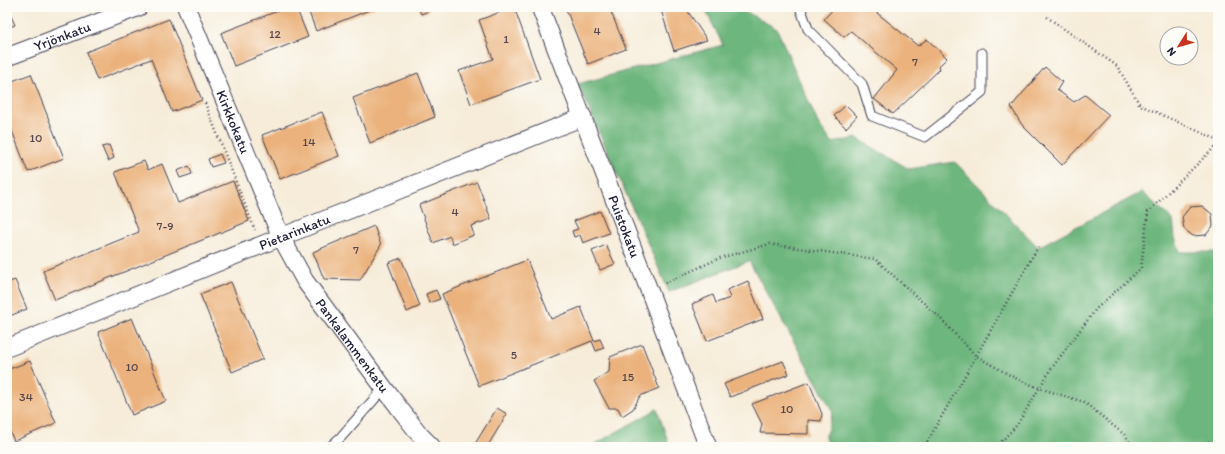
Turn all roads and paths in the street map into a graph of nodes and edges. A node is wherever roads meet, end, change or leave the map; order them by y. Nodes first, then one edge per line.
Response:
1 (139, 7) edge
2 (186, 7) edge
3 (540, 7) edge
4 (800, 7) edge
5 (1047, 17) dead end
6 (982, 53) dead end
7 (7, 58) edge
8 (582, 117) junction
9 (1218, 140) edge
10 (1218, 144) edge
11 (281, 236) junction
12 (1038, 247) dead end
13 (649, 290) junction
14 (7, 348) edge
15 (976, 356) junction
16 (384, 388) junction
17 (1039, 388) junction
18 (330, 447) edge
19 (432, 447) edge
20 (708, 447) edge
21 (921, 447) edge
22 (996, 447) edge
23 (1132, 447) edge

1 - 7 street, Yrjönkatu
2 - 11 street, Kirkkokatu
3 - 8 street, Puistokatu
4 - 6 lane
5 - 9 path
8 - 11 street, Pietarinkatu
8 - 13 street, Puistokatu
10 - 17 path
11 - 14 street, Pietarinkatu
11 - 16 street, Pankalammenkatu
12 - 15 path
13 - 15 path
13 - 20 street, Puistokatu
15 - 17 path
15 - 21 path
16 - 18 lane
16 - 19 street, Pankalammenkatu
17 - 22 path
17 - 23 path

